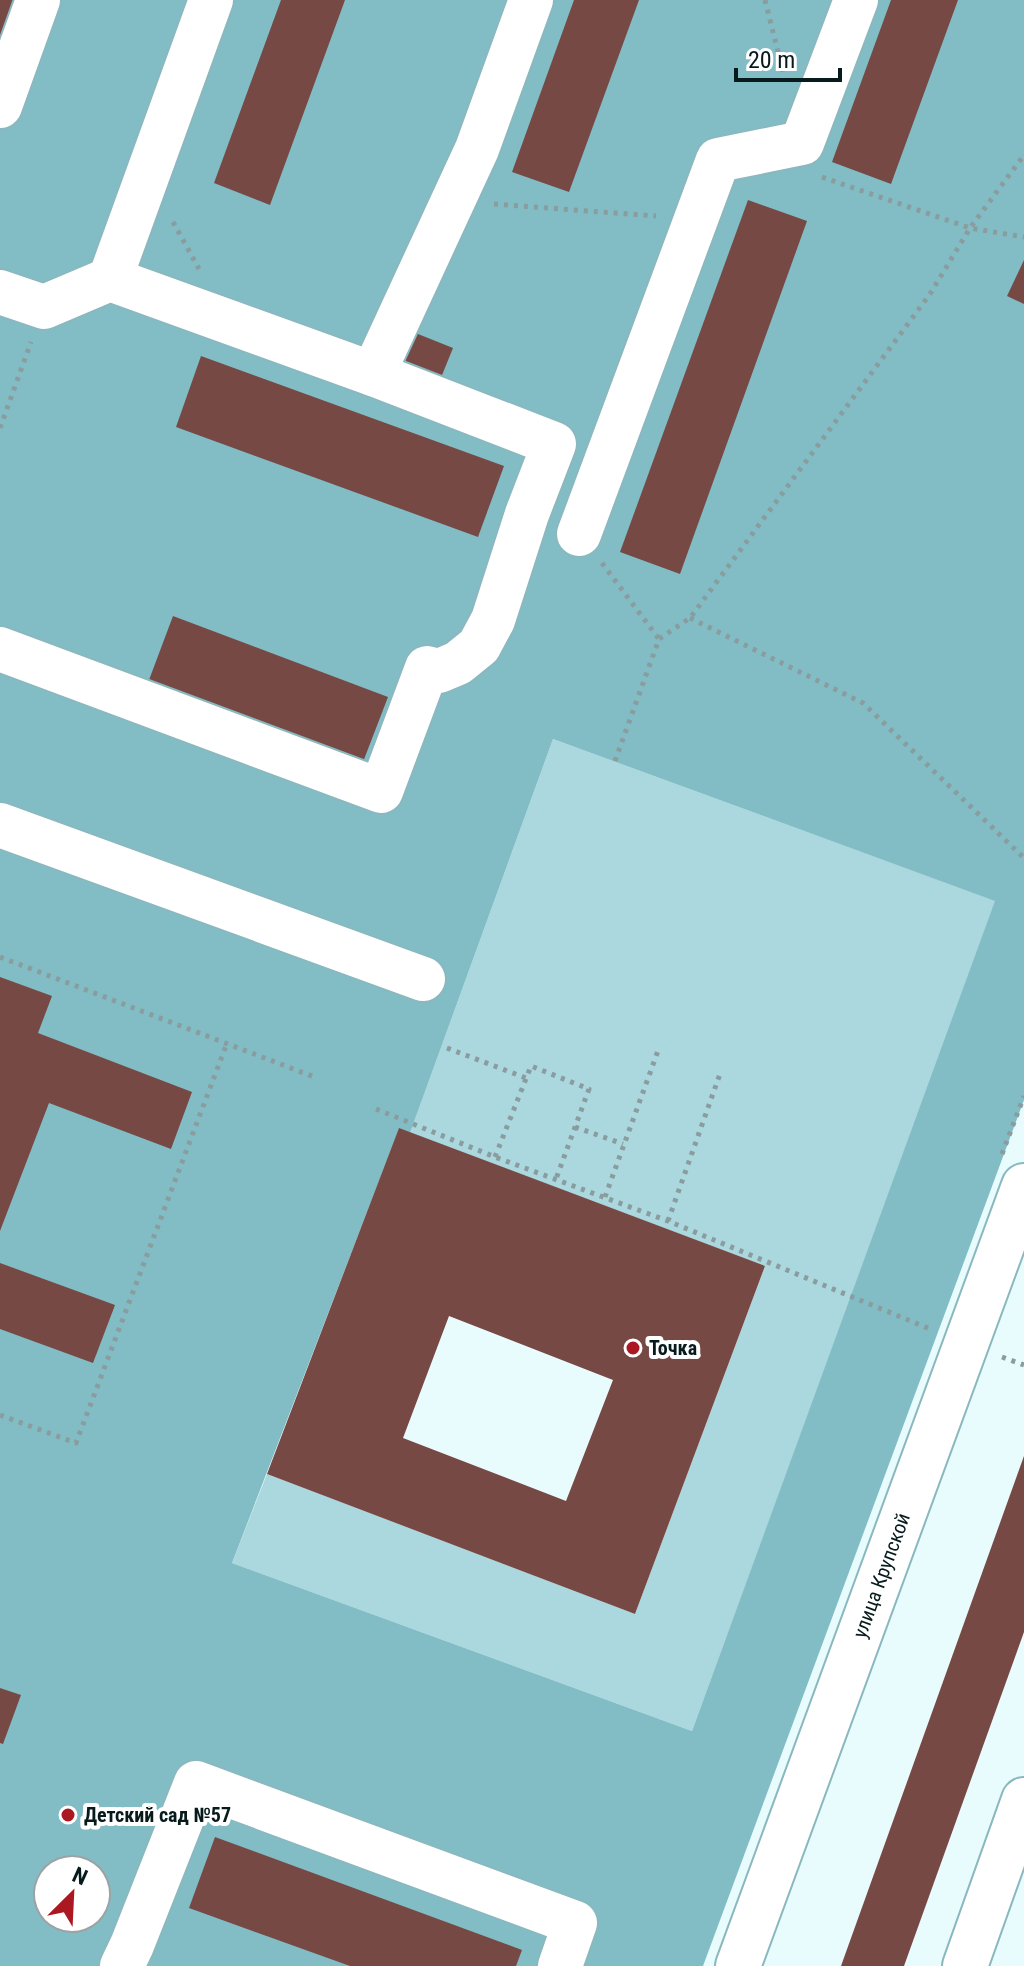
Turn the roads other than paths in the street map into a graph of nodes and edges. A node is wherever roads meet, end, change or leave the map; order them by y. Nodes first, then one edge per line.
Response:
1 (38, 0) edge
2 (211, 0) edge
3 (531, 0) edge
4 (856, 0) edge
5 (0, 106) edge
6 (110, 279) junction
7 (0, 292) edge
8 (373, 374) junction
9 (579, 534) dead end
10 (0, 649) edge
11 (0, 825) edge
12 (423, 979) dead end
13 (1024, 1186) edge
14 (1024, 1800) edge
15 (970, 1965) edge
16 (122, 1966) edge
17 (560, 1966) edge
18 (738, 1966) edge

1 - 5 street
2 - 6 street
3 - 8 street
4 - 9 street
6 - 7 street
6 - 8 street
8 - 10 street
11 - 12 street
13 - 18 street, улица Крупской
14 - 15 street
16 - 17 street

